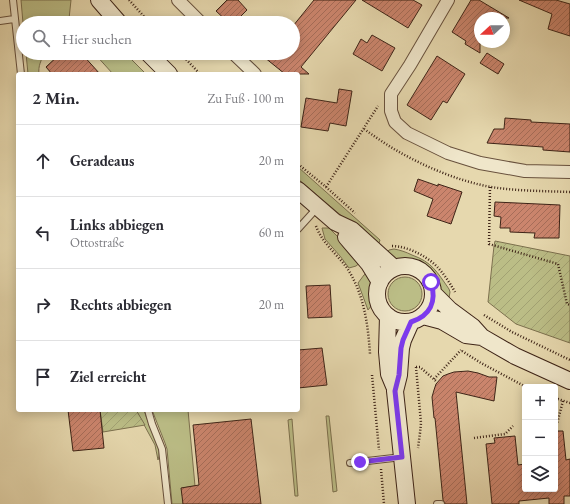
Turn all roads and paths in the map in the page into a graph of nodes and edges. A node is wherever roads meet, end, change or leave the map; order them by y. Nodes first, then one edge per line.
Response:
1 (13, 0) edge
2 (99, 0) edge
3 (129, 0) edge
4 (178, 0) edge
5 (448, 0) edge
6 (113, 16) edge
7 (144, 16) edge
8 (194, 16) edge
9 (14, 19) junction
10 (0, 21) edge
11 (16, 35) edge
12 (19, 60) edge
13 (155, 60) edge
14 (187, 60) edge
15 (240, 60) edge
16 (21, 72) edge
17 (167, 72) edge
18 (198, 72) edge
19 (253, 72) edge
20 (391, 94) junction
21 (300, 166) edge
22 (570, 172) edge
23 (490, 187) dead end
24 (300, 193) edge
25 (315, 212) junction
26 (335, 222) junction
27 (300, 227) edge
28 (390, 246) dead end
29 (394, 268) junction
30 (380, 282) junction
31 (434, 294) junction
32 (458, 295) dead end
33 (570, 305) edge
34 (483, 314) dead end
35 (388, 316) junction
36 (417, 319) junction
37 (482, 337) junction
38 (457, 347) dead end
39 (461, 350) junction
40 (371, 359) dead end
41 (570, 360) edge
42 (372, 374) dead end
43 (434, 380) junction
44 (570, 381) edge
45 (437, 382) dead end
46 (522, 385) edge
47 (395, 391) junction
48 (558, 399) edge
49 (563, 401) junction
50 (570, 403) edge
51 (149, 412) edge
52 (558, 420) edge
53 (513, 426) dead end
54 (474, 438) dead end
55 (417, 449) dead end
56 (402, 457) junction
57 (380, 459) junction
58 (350, 463) dead end
59 (168, 504) edge
60 (384, 504) edge
61 (407, 504) edge
62 (436, 504) edge
63 (441, 504) edge

1 - 9 lane
2 - 6 main road
3 - 7 path
4 - 8 street
5 - 20 street
9 - 10 lane
9 - 11 lane
12 - 16 lane
13 - 17 main road
14 - 18 path
15 - 19 street
20 - 21 path
20 - 22 street
23 - 33 path
24 - 25 main road
25 - 26 main road
25 - 27 lane
25 - 40 path
26 - 29 main road
26 - 30 main road
28 - 32 path
29 - 30 main road
29 - 31 main road
30 - 35 main road
31 - 36 main road
31 - 37 main road
34 - 41 path
35 - 36 main road
35 - 47 main road
36 - 37 main road
36 - 47 main road
37 - 44 main road
38 - 39 path
39 - 43 path
39 - 46 path
42 - 57 path
43 - 45 path
43 - 55 path
47 - 56 main road
48 - 49 path
49 - 50 path
49 - 52 path
51 - 59 lane
53 - 54 path
56 - 57 lane
56 - 61 main road
57 - 58 lane
57 - 60 path
62 - 63 lane

